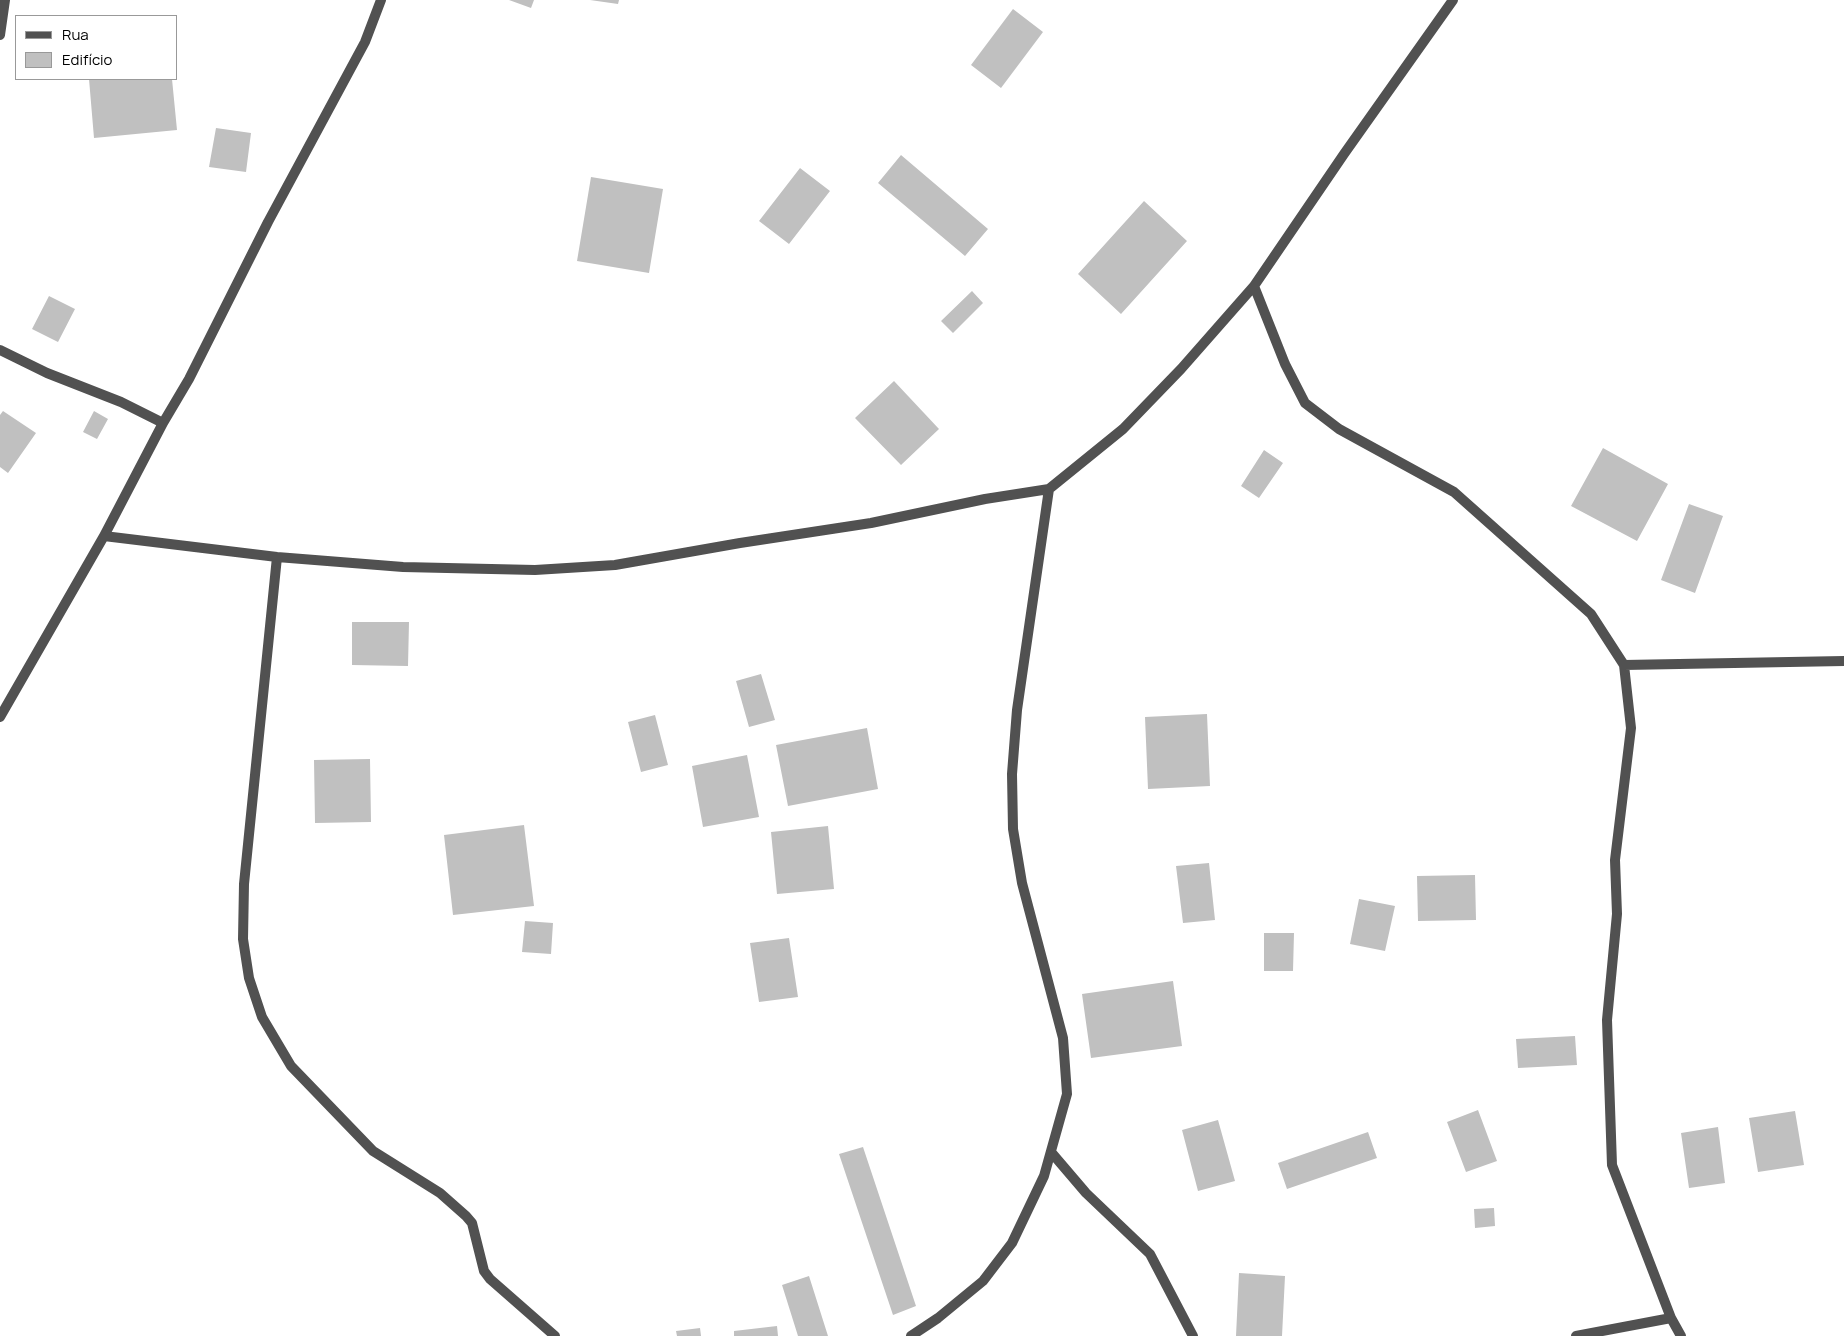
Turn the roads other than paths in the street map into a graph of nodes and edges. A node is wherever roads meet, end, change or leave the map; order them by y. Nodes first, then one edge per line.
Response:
1 (5, 0) edge
2 (381, 0) edge
3 (1453, 0) edge
4 (0, 35) edge
5 (1254, 286) junction
6 (0, 350) edge
7 (163, 423) junction
8 (1050, 488) junction
9 (104, 536) junction
10 (277, 557) junction
11 (1844, 661) edge
12 (1624, 665) junction
13 (0, 717) edge
14 (1051, 1152) junction
15 (1671, 1318) junction
16 (555, 1336) edge
17 (911, 1336) edge
18 (1193, 1336) edge
19 (1576, 1336) edge
20 (1681, 1336) edge

1 - 4 street
2 - 7 street
3 - 5 street
5 - 8 street
5 - 12 street
6 - 7 street
7 - 9 street
8 - 10 street
8 - 14 street
9 - 10 street
9 - 13 street
10 - 16 street
11 - 12 street
12 - 15 street
14 - 17 street
14 - 18 street
15 - 19 street
15 - 20 street

